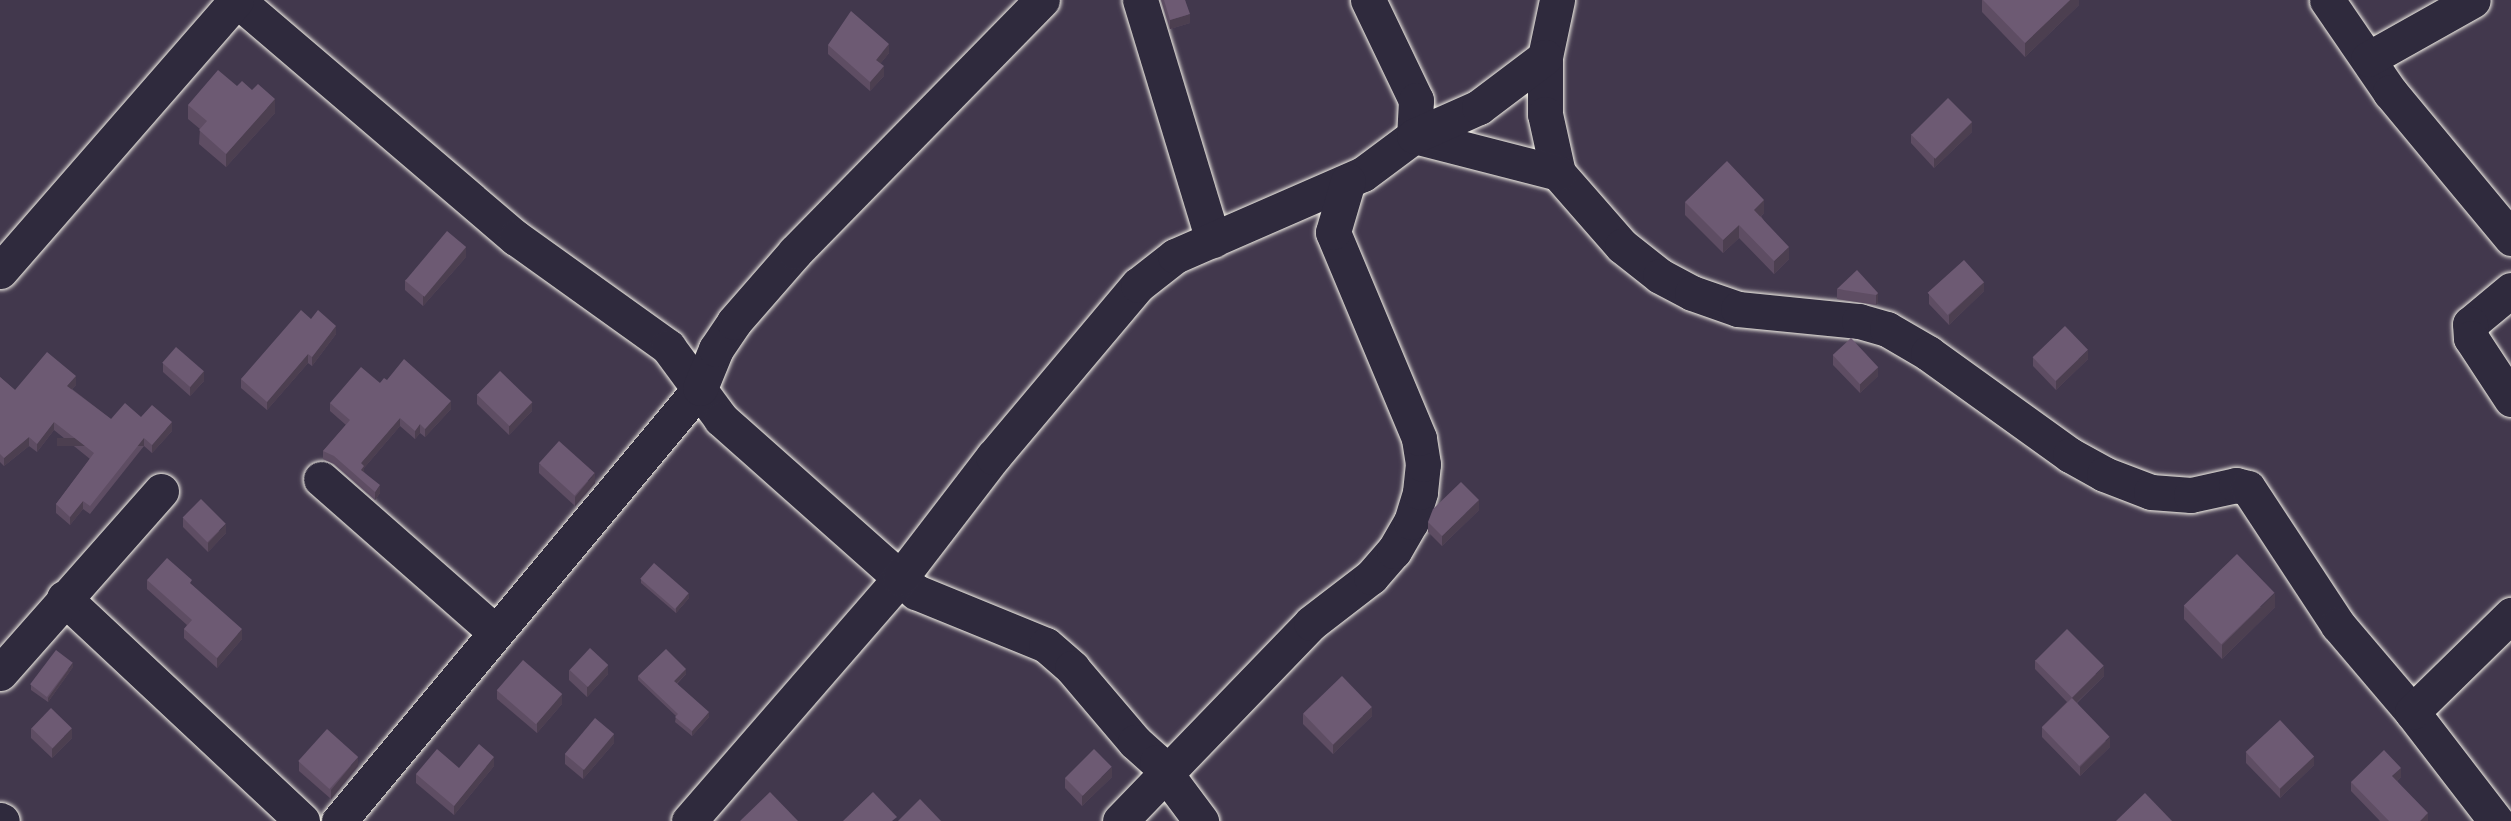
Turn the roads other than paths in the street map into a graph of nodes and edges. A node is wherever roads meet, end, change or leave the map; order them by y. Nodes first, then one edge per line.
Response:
1 (236, 0) edge
2 (1042, 0) edge
3 (1140, 0) edge
4 (1368, 0) edge
5 (1557, 0) edge
6 (2328, 0) edge
7 (2473, 0) edge
8 (1545, 57) junction
9 (2368, 59) junction
10 (1414, 136) junction
11 (1558, 173) junction
12 (1348, 181) junction
13 (1287, 208) junction
14 (1333, 232) junction
15 (2511, 238) edge
16 (1213, 240) junction
17 (0, 271) edge
18 (2511, 290) edge
19 (700, 388) junction
20 (2511, 398) edge
21 (321, 480) dead end
22 (161, 491) dead end
23 (900, 578) junction
24 (64, 598) junction
25 (2511, 615) edge
26 (495, 632) junction
27 (0, 673) edge
28 (2412, 712) junction
29 (1166, 778) junction
30 (302, 821) edge
31 (339, 821) edge
32 (690, 821) edge
33 (1120, 821) edge
34 (1202, 821) edge
35 (2496, 821) edge

1 - 17 street
1 - 19 street
2 - 19 street
3 - 16 street
4 - 10 street
5 - 8 street
6 - 9 street
7 - 9 street
8 - 10 street
8 - 11 street
9 - 15 street
10 - 11 street
10 - 12 street
11 - 28 street
12 - 13 street
12 - 14 street
13 - 14 street
13 - 16 street
14 - 29 street
16 - 23 street
18 - 20 street
19 - 23 street
19 - 26 street
21 - 26 street
22 - 24 street
23 - 29 street
23 - 32 street
24 - 27 street
24 - 30 street
25 - 28 street
26 - 31 street
28 - 35 street
29 - 33 street
29 - 34 street

